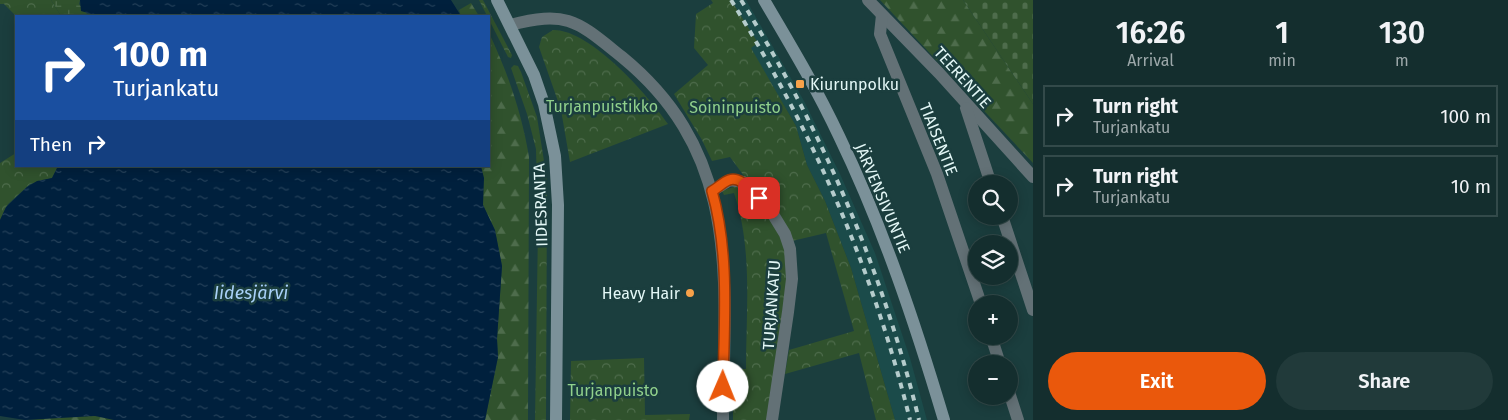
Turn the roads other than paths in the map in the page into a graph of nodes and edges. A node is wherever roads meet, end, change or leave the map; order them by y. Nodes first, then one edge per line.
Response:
1 (497, 0) edge
2 (764, 0) edge
3 (868, 0) edge
4 (882, 15) junction
5 (510, 25) junction
6 (965, 104) junction
7 (988, 175) edge
8 (1033, 178) edge
9 (712, 191) junction
10 (1005, 225) edge
11 (978, 295) edge
12 (1033, 310) edge
13 (1013, 405) edge
14 (556, 420) edge
15 (722, 420) edge
16 (772, 420) edge
17 (944, 420) edge
18 (1018, 420) edge

1 - 5 street, IIDESRANTA
2 - 17 street, JÄRVENSIVUNTIE
3 - 4 street, TEERENTIE
4 - 6 street, TEERENTIE
4 - 11 street, TIAISENTIE
5 - 9 street
5 - 14 street, IIDESRANTA
6 - 7 street
6 - 8 street, TEERENTIE
9 - 15 street
9 - 16 street, TURJANKATU
10 - 12 street
13 - 18 street

